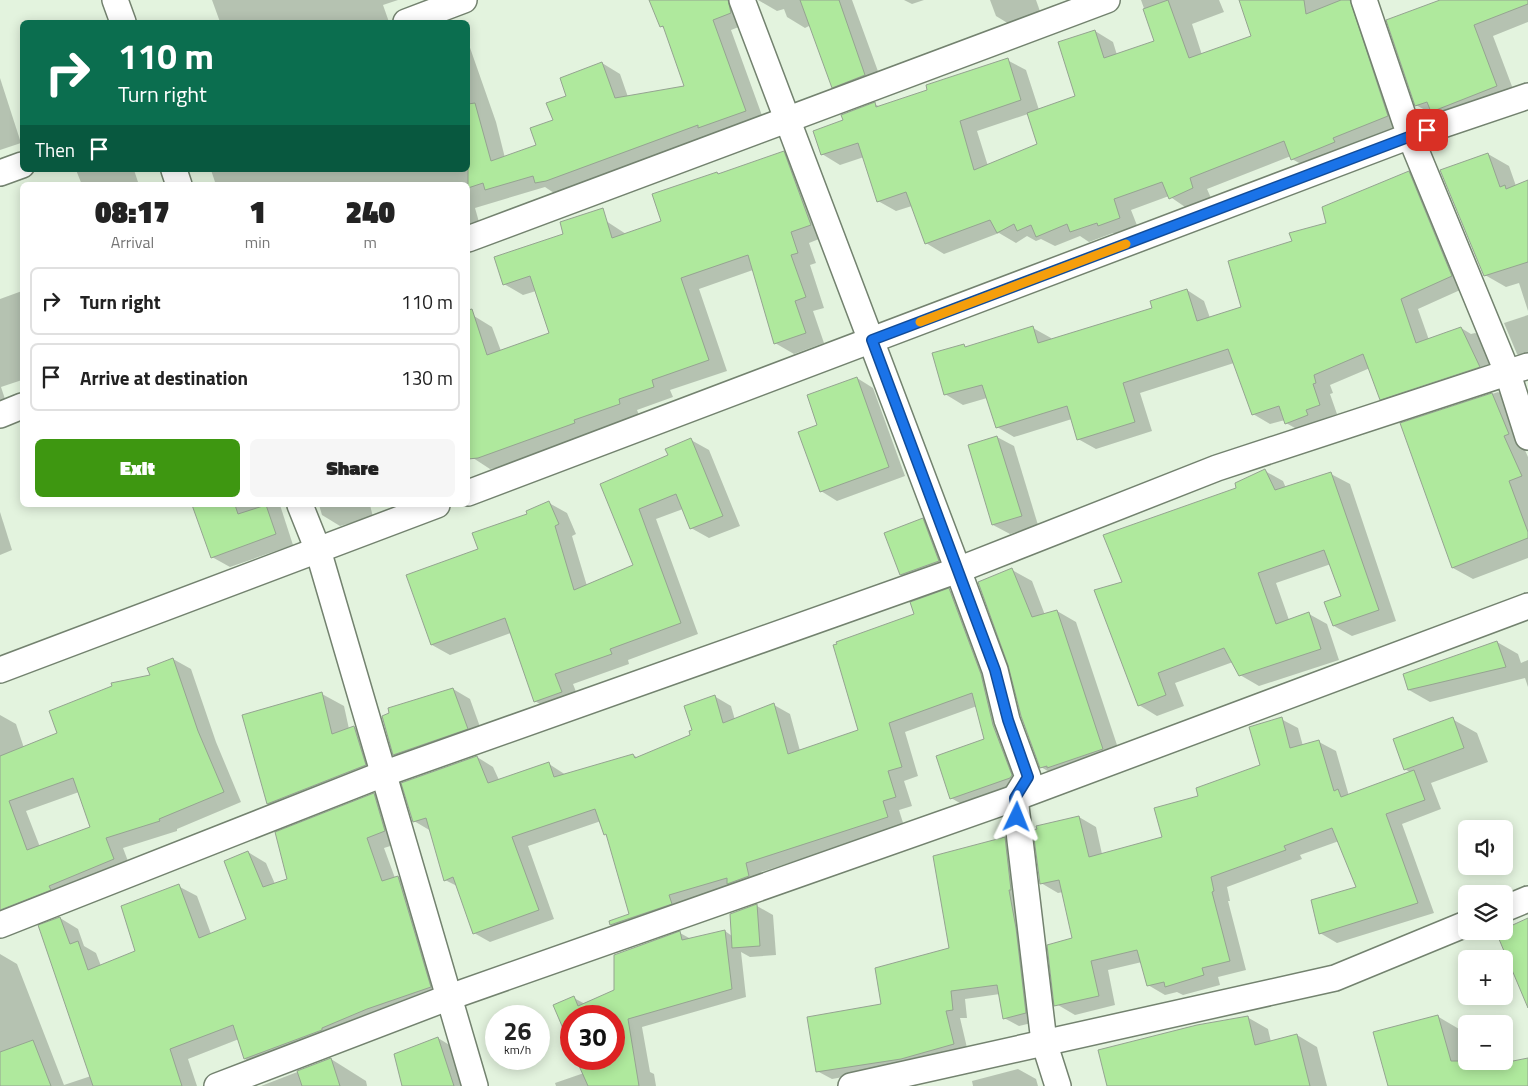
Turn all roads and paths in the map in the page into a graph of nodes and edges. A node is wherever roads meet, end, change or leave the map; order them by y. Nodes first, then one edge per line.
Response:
1 (116, 0) edge
2 (464, 0) edge
3 (742, 0) edge
4 (1107, 0) edge
5 (1364, 0) edge
6 (122, 20) edge
7 (411, 20) edge
8 (1528, 96) edge
9 (786, 120) junction
10 (1410, 136) junction
11 (20, 166) edge
12 (0, 173) edge
13 (470, 238) edge
14 (872, 340) junction
15 (1518, 370) edge
16 (20, 407) edge
17 (0, 414) edge
18 (1528, 437) edge
19 (470, 493) edge
20 (301, 507) edge
21 (432, 507) edge
22 (318, 550) junction
23 (958, 570) junction
24 (1528, 606) edge
25 (0, 670) edge
26 (383, 774) junction
27 (1015, 798) junction
28 (1528, 899) edge
29 (1513, 905) edge
30 (0, 925) edge
31 (1458, 927) edge
32 (447, 998) junction
33 (1044, 1042) junction
34 (217, 1086) edge
35 (475, 1086) edge
36 (851, 1086) edge
37 (1058, 1086) edge

1 - 6 street
2 - 7 street
3 - 9 street
4 - 9 street
5 - 10 street
8 - 10 street
9 - 13 street
9 - 14 street
10 - 14 street
10 - 15 street
11 - 12 street
14 - 19 street
14 - 23 street
15 - 18 street
15 - 23 street
16 - 17 street
20 - 22 street
21 - 22 street
22 - 25 street
22 - 26 street
23 - 26 street
23 - 27 street
24 - 27 street
26 - 30 street
26 - 32 street
27 - 32 street
27 - 33 street
28 - 29 street
31 - 33 street
32 - 34 street
32 - 35 street
33 - 36 street
33 - 37 street

